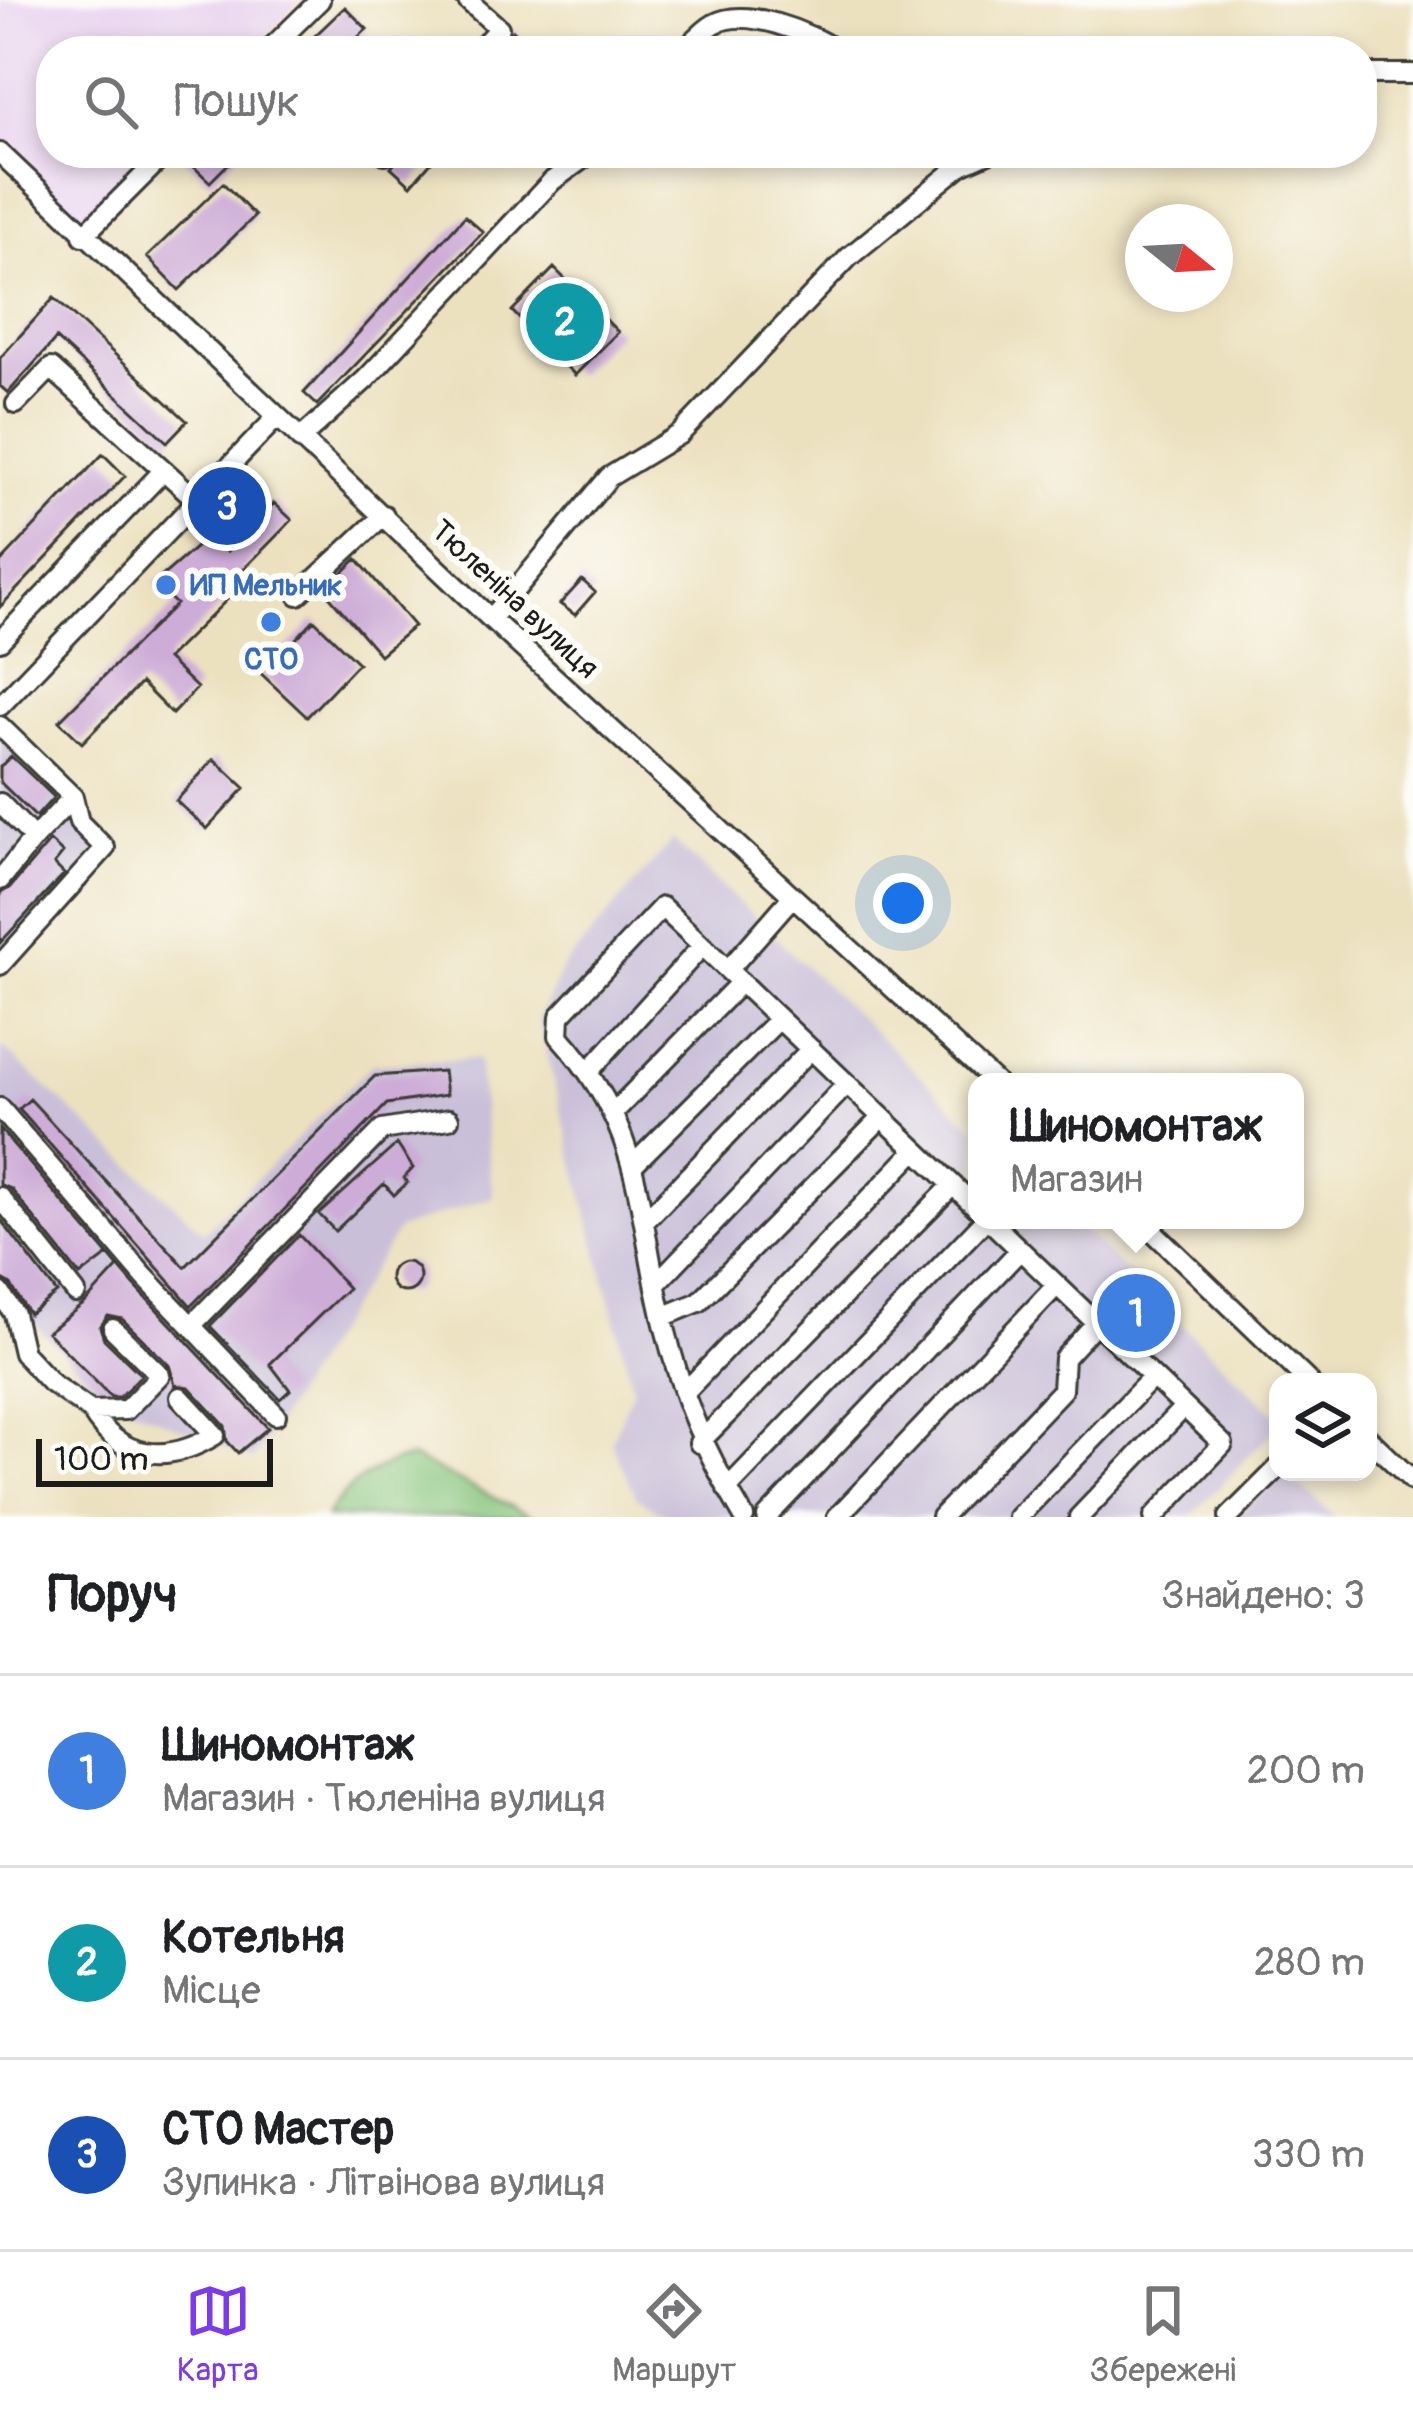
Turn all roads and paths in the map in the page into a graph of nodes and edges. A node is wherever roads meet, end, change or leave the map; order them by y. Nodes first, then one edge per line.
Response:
1 (320, 0) edge
2 (467, 0) edge
3 (283, 36) edge
4 (492, 36) edge
5 (700, 36) edge
6 (810, 36) edge
7 (1377, 74) edge
8 (1413, 74) edge
9 (0, 153) edge
10 (151, 168) edge
11 (570, 168) edge
12 (957, 168) edge
13 (83, 236) junction
14 (16, 404) dead end
15 (277, 417) junction
16 (300, 439) junction
17 (164, 470) junction
18 (199, 502) junction
19 (383, 515) junction
20 (298, 595) dead end
21 (490, 620) junction
22 (0, 641) edge
23 (0, 706) edge
24 (0, 726) edge
25 (73, 796) junction
26 (0, 803) edge
27 (34, 838) junction
28 (0, 880) edge
29 (792, 897) junction
30 (702, 946) junction
31 (0, 964) edge
32 (734, 976) junction
33 (779, 1019) junction
34 (811, 1049) junction
35 (590, 1070) junction
36 (985, 1073) edge
37 (847, 1084) junction
38 (0, 1108) edge
39 (614, 1112) junction
40 (882, 1117) junction
41 (448, 1119) dead end
42 (916, 1150) junction
43 (633, 1165) junction
44 (952, 1185) junction
45 (0, 1197) edge
46 (968, 1200) edge
47 (646, 1220) junction
48 (978, 1229) edge
49 (997, 1229) edge
50 (1150, 1229) edge
51 (1020, 1250) junction
52 (657, 1283) junction
53 (1057, 1285) junction
54 (0, 1292) edge
55 (76, 1293) dead end
56 (662, 1317) junction
57 (1096, 1323) junction
58 (191, 1326) junction
59 (113, 1329) dead end
60 (1300, 1373) edge
61 (1154, 1377) junction
62 (685, 1392) junction
63 (180, 1397) dead end
64 (1184, 1407) junction
65 (91, 1411) junction
66 (276, 1415) dead end
67 (699, 1443) junction
68 (1377, 1447) edge
69 (1269, 1477) edge
70 (1413, 1481) edge
71 (727, 1489) junction
72 (745, 1517) edge
73 (767, 1517) edge
74 (837, 1517) edge
75 (941, 1517) edge
76 (1018, 1517) edge
77 (1078, 1517) edge
78 (1154, 1517) edge
79 (1229, 1517) edge

1 - 3 street
2 - 4 street
5 - 6 street
7 - 8 street
9 - 13 street, Тюленіна вулиця
10 - 13 street
11 - 16 street
12 - 21 street
13 - 15 street, Тюленіна вулиця
14 - 17 street
15 - 16 street, Тюленіна вулиця
15 - 18 street
16 - 19 street, Тюленіна вулиця
17 - 18 street
17 - 22 street
18 - 23 street
19 - 20 street
19 - 21 street, Тюленіна вулиця
21 - 29 street, Тюленіна вулиця
24 - 25 street
25 - 27 street
25 - 31 street
26 - 27 street
27 - 28 street
29 - 32 street
29 - 36 street, Тюленіна вулиця
30 - 32 street
30 - 35 street
30 - 35 street
32 - 33 street
32 - 39 street
33 - 34 street
33 - 43 street
34 - 37 street
34 - 47 street
35 - 39 street
37 - 40 street
37 - 52 street
38 - 58 street
39 - 43 street
40 - 42 street
40 - 56 street
41 - 58 street
42 - 44 street
42 - 62 street
43 - 47 street
44 - 46 street
44 - 67 street
45 - 55 street
47 - 52 street
48 - 71 street
49 - 51 street
50 - 60 street
51 - 53 street
51 - 73 street
52 - 56 street
53 - 57 street
53 - 74 street
54 - 65 street
56 - 62 street
57 - 61 street
57 - 75 street
58 - 66 street
59 - 65 street
61 - 64 street
61 - 76 street
62 - 67 street
63 - 65 street
64 - 77 street
64 - 78 street
67 - 71 street
68 - 70 street
69 - 79 street
71 - 72 street

